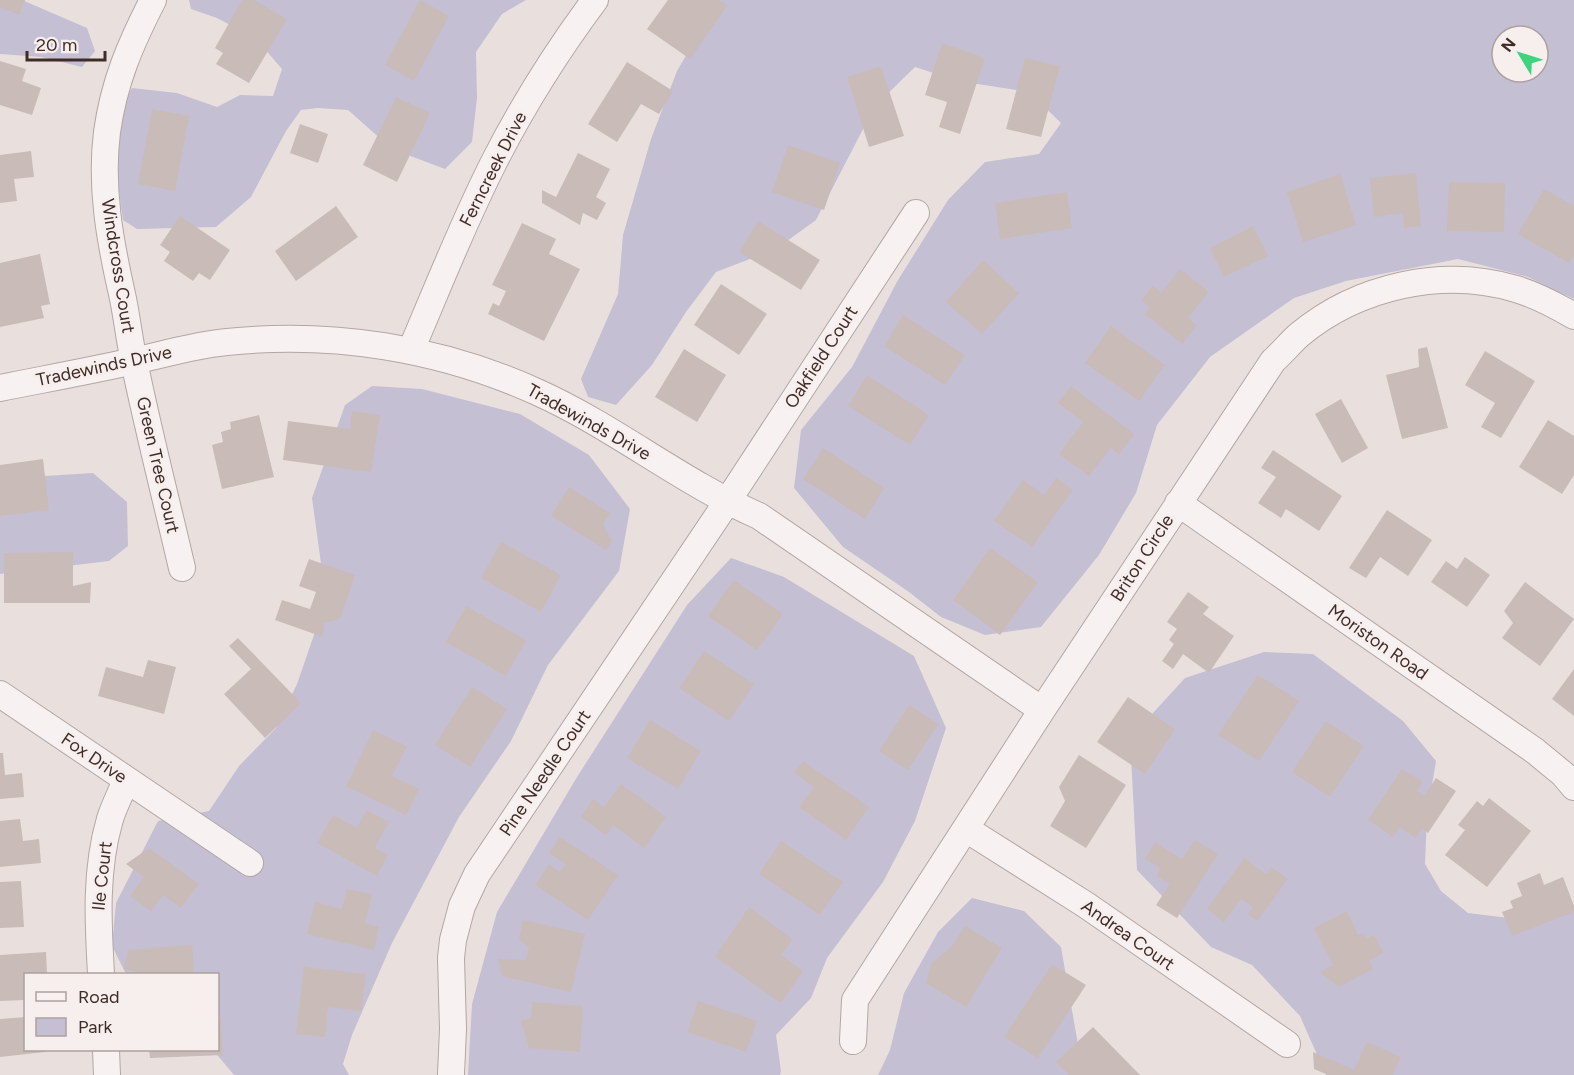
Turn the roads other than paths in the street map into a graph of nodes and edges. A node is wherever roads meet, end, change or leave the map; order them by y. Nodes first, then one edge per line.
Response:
1 (153, 0) edge
2 (595, 0) edge
3 (916, 213) dead end
4 (1574, 316) edge
5 (411, 350) junction
6 (134, 361) junction
7 (0, 388) edge
8 (727, 502) junction
9 (1178, 503) junction
10 (182, 568) dead end
11 (0, 694) edge
12 (1042, 710) junction
13 (126, 780) junction
14 (1574, 787) edge
15 (966, 829) junction
16 (249, 863) dead end
17 (101, 973) edge
18 (854, 1041) dead end
19 (1287, 1044) dead end
20 (106, 1051) edge
21 (451, 1074) edge
22 (107, 1075) edge

1 - 6 street, Windcross Court
2 - 5 street, Ferncreek Drive
3 - 8 street, Oakfield Court
4 - 9 street, Briton Circle
5 - 6 street, Tradewinds Drive
5 - 8 street, Tradewinds Drive
6 - 7 street, Tradewinds Drive
6 - 10 street, Green Tree Court
8 - 12 street, Tradewinds Drive
8 - 21 street, Pine Needle Court
9 - 12 street, Briton Circle
9 - 14 street, Moriston Road
11 - 13 street, Fox Drive
12 - 15 street, Briton Circle
13 - 16 street, Fox Drive
13 - 17 street, Ile Court
15 - 18 street, Briton Circle
15 - 19 street, Andrea Court
20 - 22 street

